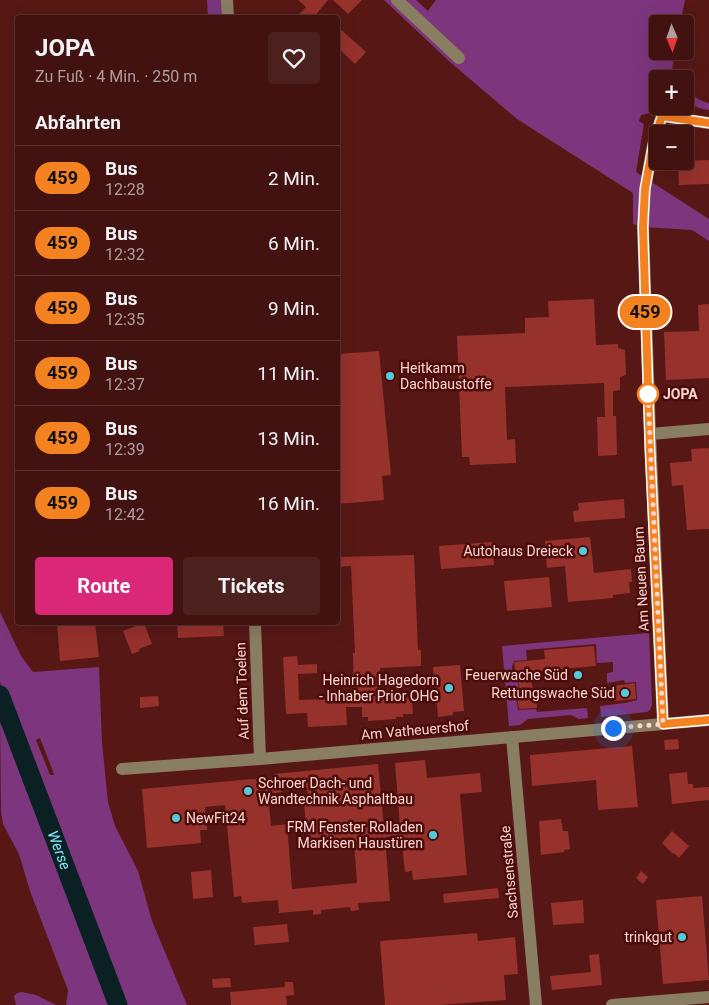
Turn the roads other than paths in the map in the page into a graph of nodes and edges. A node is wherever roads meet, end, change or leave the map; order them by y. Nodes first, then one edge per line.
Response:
1 (227, 0) edge
2 (397, 0) edge
3 (228, 15) edge
4 (459, 58) dead end
5 (662, 115) edge
6 (678, 115) edge
7 (709, 123) edge
8 (709, 429) edge
9 (650, 434) junction
10 (255, 625) edge
11 (709, 720) edge
12 (663, 724) junction
13 (512, 737) junction
14 (260, 759) junction
15 (122, 769) dead end
16 (709, 997) edge
17 (536, 1005) edge
18 (612, 1005) edge

1 - 3 street
2 - 4 street
5 - 9 street, Am Neuen Baum
6 - 7 street, Am Neuen Baum
8 - 9 street
9 - 12 street, Am Neuen Baum
10 - 14 street, Auf dem Toelen
11 - 12 street, Am Vatheuershof
12 - 13 street, Am Vatheuershof
13 - 14 street, Am Vatheuershof
13 - 17 street, Sachsenstraße
14 - 15 street, Am Vatheuershof
16 - 18 street

